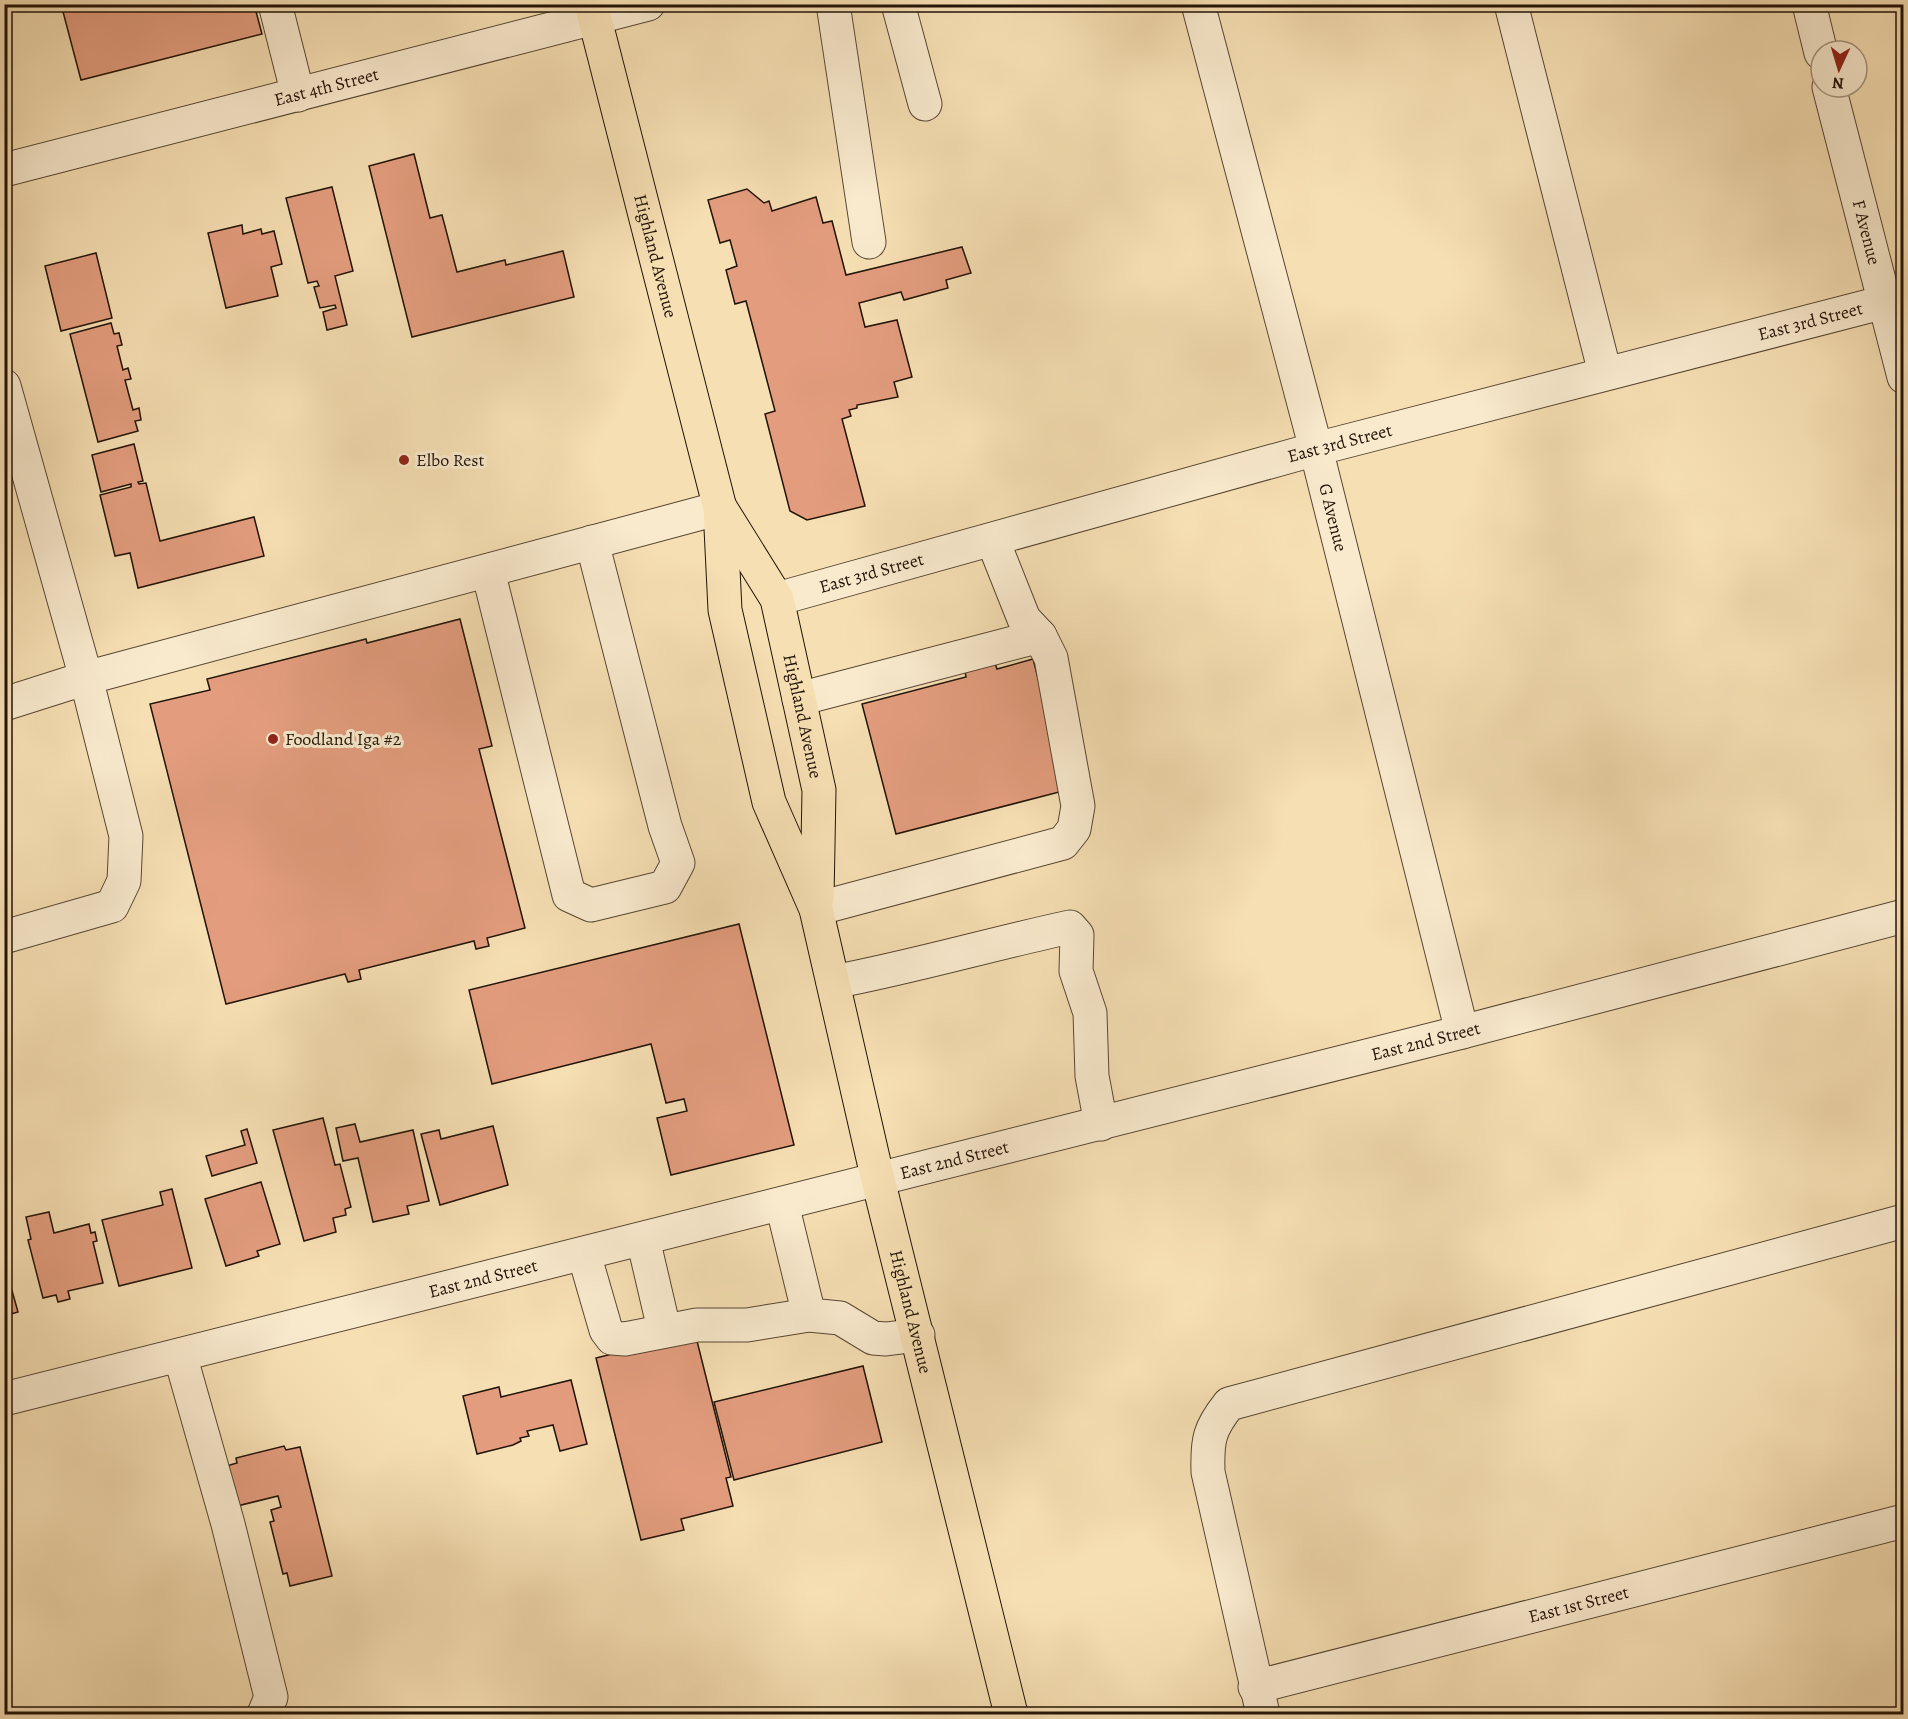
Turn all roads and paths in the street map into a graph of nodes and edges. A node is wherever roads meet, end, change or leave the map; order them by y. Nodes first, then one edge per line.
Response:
1 (275, 4) edge
2 (648, 4) edge
3 (833, 4) edge
4 (898, 4) edge
5 (1198, 4) edge
6 (1511, 4) edge
7 (1809, 4) edge
8 (593, 11) edge
9 (1818, 39) edge
10 (298, 95) junction
11 (1833, 99) edge
12 (925, 104) dead end
13 (6, 164) edge
14 (869, 242) dead end
15 (1893, 300) edge
16 (1605, 373) junction
17 (1904, 377) edge
18 (4, 386) edge
19 (1316, 448) junction
20 (720, 508) junction
21 (993, 541) junction
22 (592, 542) junction
23 (488, 571) junction
24 (777, 599) junction
25 (1040, 636) junction
26 (86, 678) junction
27 (799, 699) junction
28 (4, 704) edge
29 (816, 909) junction
30 (1904, 916) edge
31 (4, 937) edge
32 (833, 982) junction
33 (1462, 1032) junction
34 (1101, 1124) junction
35 (878, 1180) junction
36 (782, 1204) junction
37 (1904, 1221) edge
38 (643, 1239) junction
39 (584, 1254) junction
40 (809, 1316) junction
41 (664, 1329) junction
42 (918, 1335) junction
43 (180, 1355) junction
44 (4, 1399) edge
45 (1904, 1521) edge
46 (1259, 1701) edge
47 (264, 1714) edge
48 (1011, 1714) edge

1 - 10 street
2 - 8 street, East 4th Street
3 - 14 street
4 - 12 street
5 - 19 street, G Avenue
6 - 16 street
7 - 9 street
8 - 10 street, East 4th Street
8 - 20 main road, Highland Avenue
10 - 13 street, East 4th Street
11 - 15 street, F Avenue
15 - 16 street, East 3rd Street
15 - 17 street, F Avenue
16 - 19 street, East 3rd Street
18 - 26 street
19 - 21 street, East 3rd Street
19 - 33 street, G Avenue
20 - 22 street
20 - 24 main road, Highland Avenue
20 - 29 main road, Highland Avenue
21 - 24 street, East 3rd Street
21 - 25 street
22 - 23 street
22 - 23 street
23 - 26 street
24 - 27 main road, Highland Avenue
25 - 27 street
25 - 29 street
26 - 28 street
26 - 31 street
27 - 29 main road, Highland Avenue
29 - 32 main road, Highland Avenue
30 - 33 street, East 2nd Street
32 - 34 street
32 - 35 main road, Highland Avenue
33 - 34 street, East 2nd Street
34 - 35 street, East 2nd Street
35 - 36 street, East 2nd Street
35 - 42 main road, Highland Avenue
36 - 38 street, East 2nd Street
36 - 40 street
37 - 46 street
38 - 39 street, East 2nd Street
38 - 41 street
39 - 41 street
39 - 43 street, East 2nd Street
40 - 41 street
40 - 42 street
42 - 48 main road, Highland Avenue
43 - 44 street, East 2nd Street
43 - 47 street
45 - 46 street, East 1st Street

